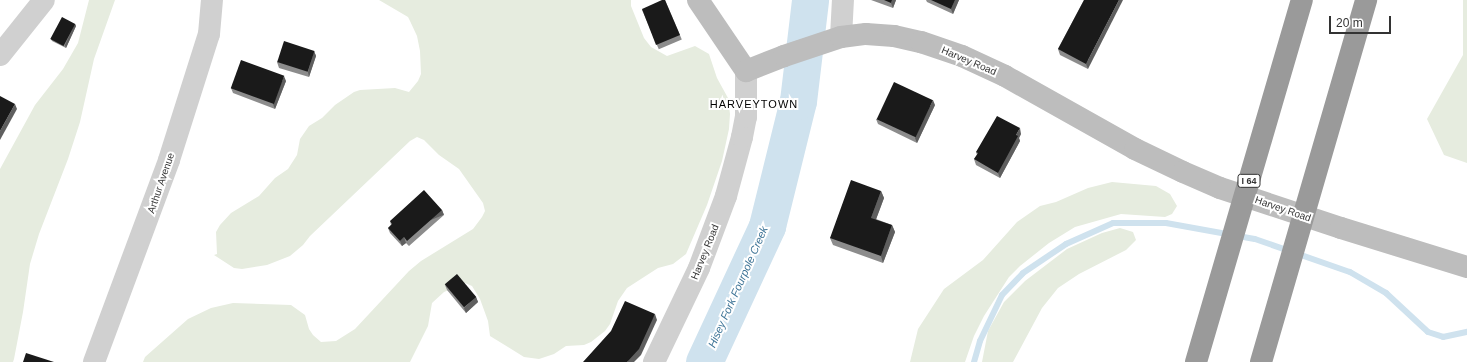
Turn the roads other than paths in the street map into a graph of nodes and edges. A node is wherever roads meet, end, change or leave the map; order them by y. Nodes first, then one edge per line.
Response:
1 (44, 0) edge
2 (212, 0) edge
3 (698, 0) edge
4 (843, 0) edge
5 (1302, 0) edge
6 (1366, 0) edge
7 (834, 39) junction
8 (0, 55) edge
9 (746, 72) junction
10 (1467, 267) edge
11 (94, 362) edge
12 (654, 362) edge
13 (1196, 362) edge
14 (1261, 362) edge

1 - 8 street
2 - 11 street, Arthur Avenue
3 - 9 street
4 - 7 street
5 - 13 highway, I 64, bridge
6 - 14 highway, bridge
7 - 9 street, Harvey Road
7 - 10 street, Harvey Road
9 - 12 street, Harvey Road

